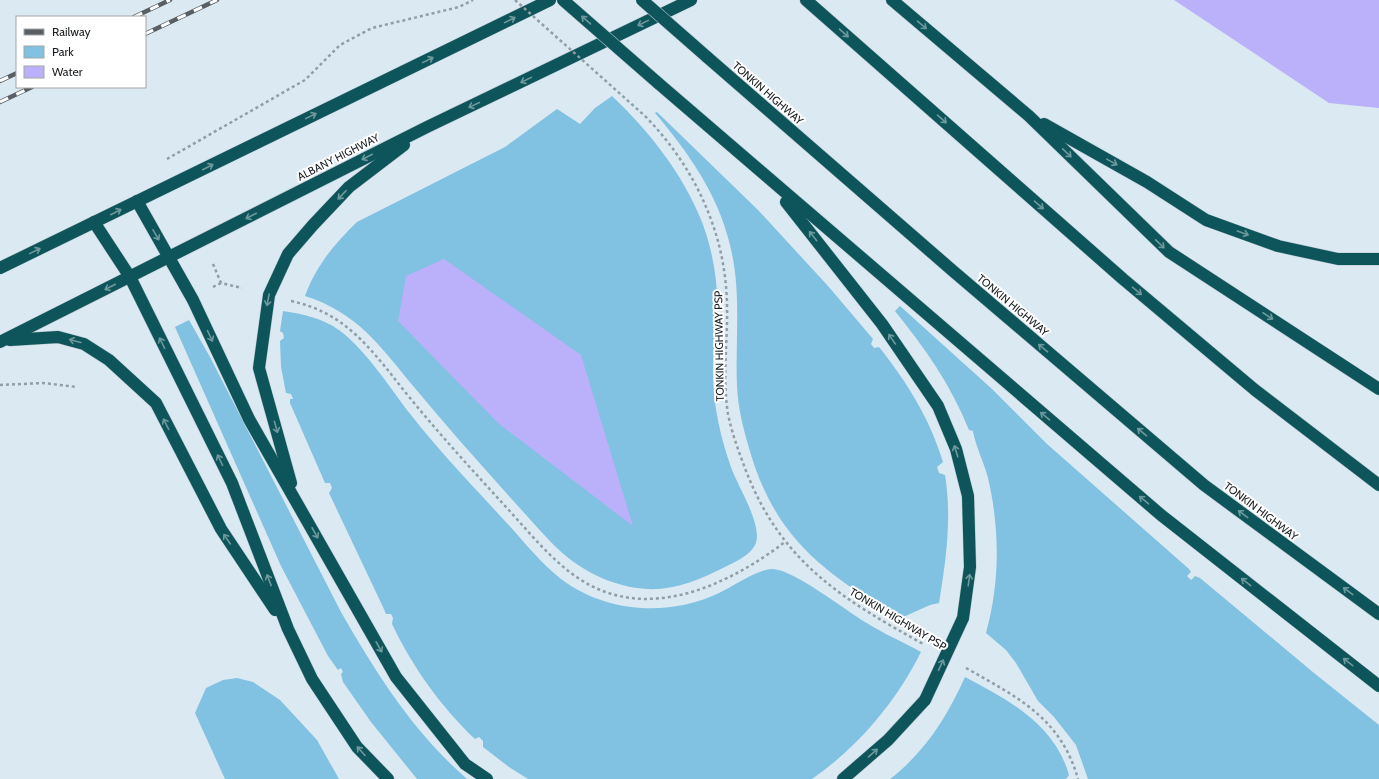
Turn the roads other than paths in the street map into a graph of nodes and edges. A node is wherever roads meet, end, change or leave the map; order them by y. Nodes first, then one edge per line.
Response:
1 (550, 0) edge
2 (563, 0) edge
3 (642, 0) edge
4 (691, 0) edge
5 (892, 0) edge
6 (811, 4) edge
7 (1029, 116) junction
8 (427, 127) junction
9 (768, 180) junction
10 (137, 201) junction
11 (94, 222) junction
12 (169, 258) junction
13 (1379, 259) edge
14 (0, 268) edge
15 (130, 277) junction
16 (2, 341) edge
17 (1379, 389) edge
18 (1379, 485) edge
19 (296, 499) junction
20 (1379, 614) edge
21 (288, 629) junction
22 (1379, 686) edge
23 (388, 779) edge
24 (487, 779) edge
25 (843, 779) edge

10 -> 1 highway
9 -> 2 highway, bridge
20 -> 3 highway, TONKIN HIGHWAY, bridge
4 -> 8 highway, ALBANY HIGHWAY
5 -> 7 highway
6 -> 18 highway
7 -> 13 highway
7 -> 17 highway
8 -> 12 highway, ALBANY HIGHWAY
8 -> 19 highway
22 -> 9 highway
25 -> 9 highway, bridge
11 -> 10 highway
10 -> 12 highway
14 -> 11 highway
11 - 15 highway
12 - 15 highway, ALBANY HIGHWAY
12 -> 19 highway
15 -> 16 highway, ALBANY HIGHWAY
21 -> 15 highway
21 -> 16 highway
19 -> 24 highway
23 -> 21 highway

